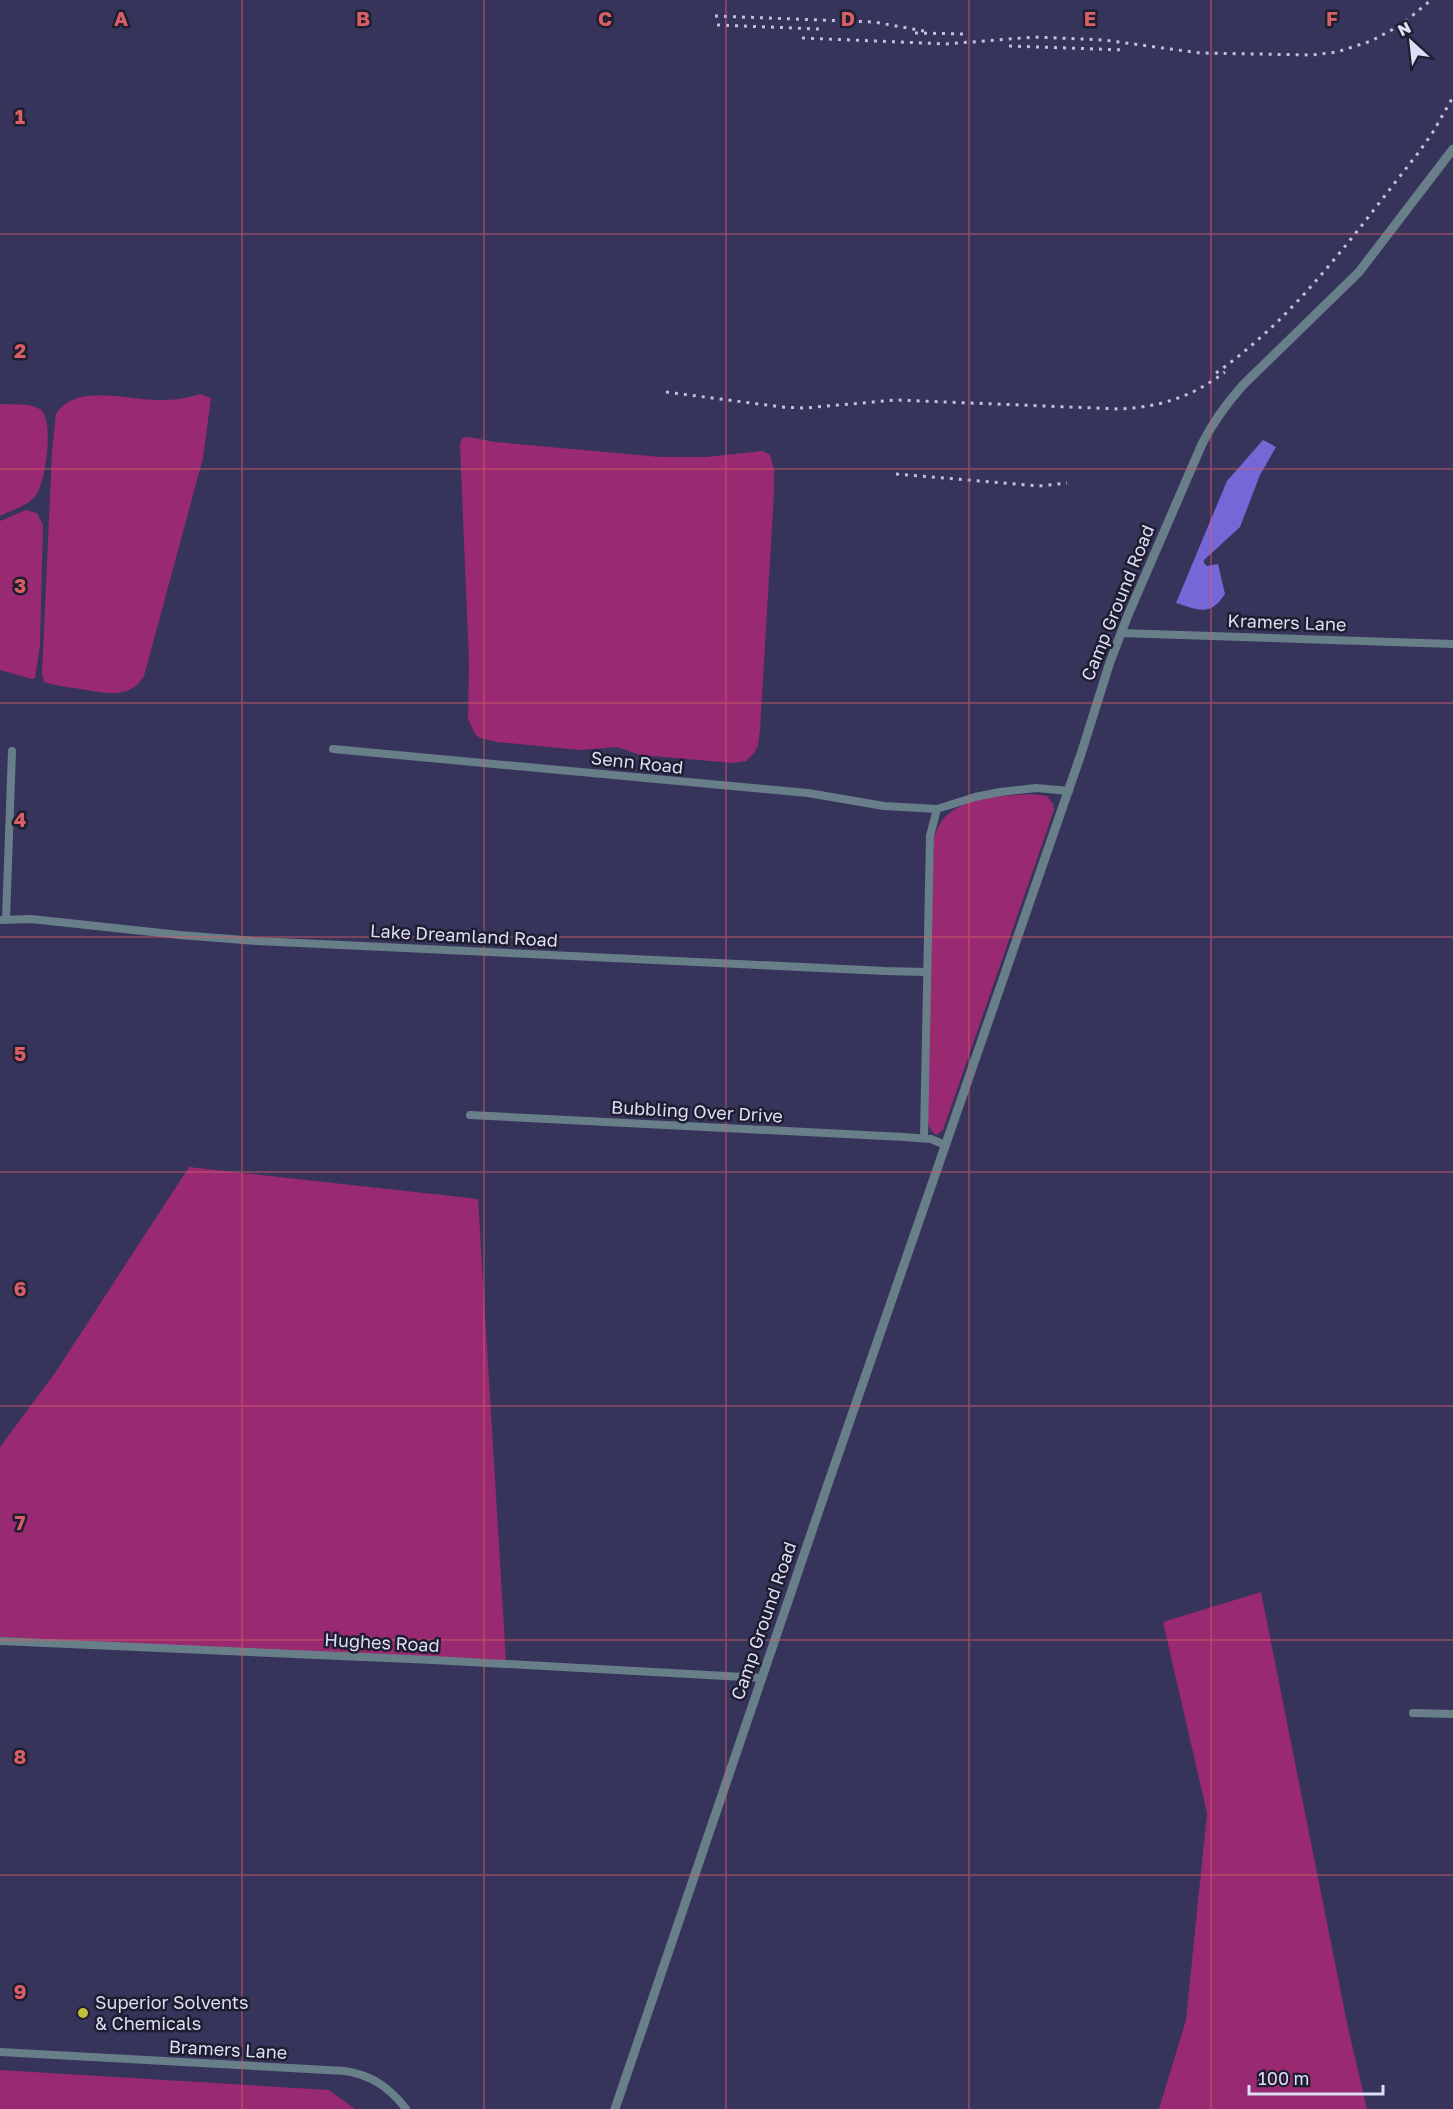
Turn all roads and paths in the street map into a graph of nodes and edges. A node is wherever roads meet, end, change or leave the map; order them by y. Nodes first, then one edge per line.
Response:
1 (1453, 149) edge
2 (1121, 633) junction
3 (1453, 644) edge
4 (333, 749) dead end
5 (12, 751) dead end
6 (1068, 791) junction
7 (937, 810) junction
8 (3, 920) edge
9 (927, 972) junction
10 (470, 1115) dead end
11 (924, 1138) junction
12 (945, 1145) junction
13 (0, 1641) edge
14 (762, 1678) junction
15 (1413, 1713) dead end
16 (1453, 1714) edge
17 (0, 2052) edge
18 (406, 2109) edge
19 (615, 2109) edge

1 - 2 street, Camp Ground Road
2 - 3 street, Kramers Lane
2 - 6 street, Camp Ground Road
4 - 7 street, Senn Road
5 - 8 street
6 - 7 street
6 - 12 street, Camp Ground Road
7 - 9 street
8 - 9 street, Lake Dreamland Road
9 - 11 street
10 - 11 street, Bubbling Over Drive
11 - 12 street
12 - 14 street, Camp Ground Road
13 - 14 street, Hughes Road
14 - 19 street, Camp Ground Road
15 - 16 street
17 - 18 street, Bramers Lane

